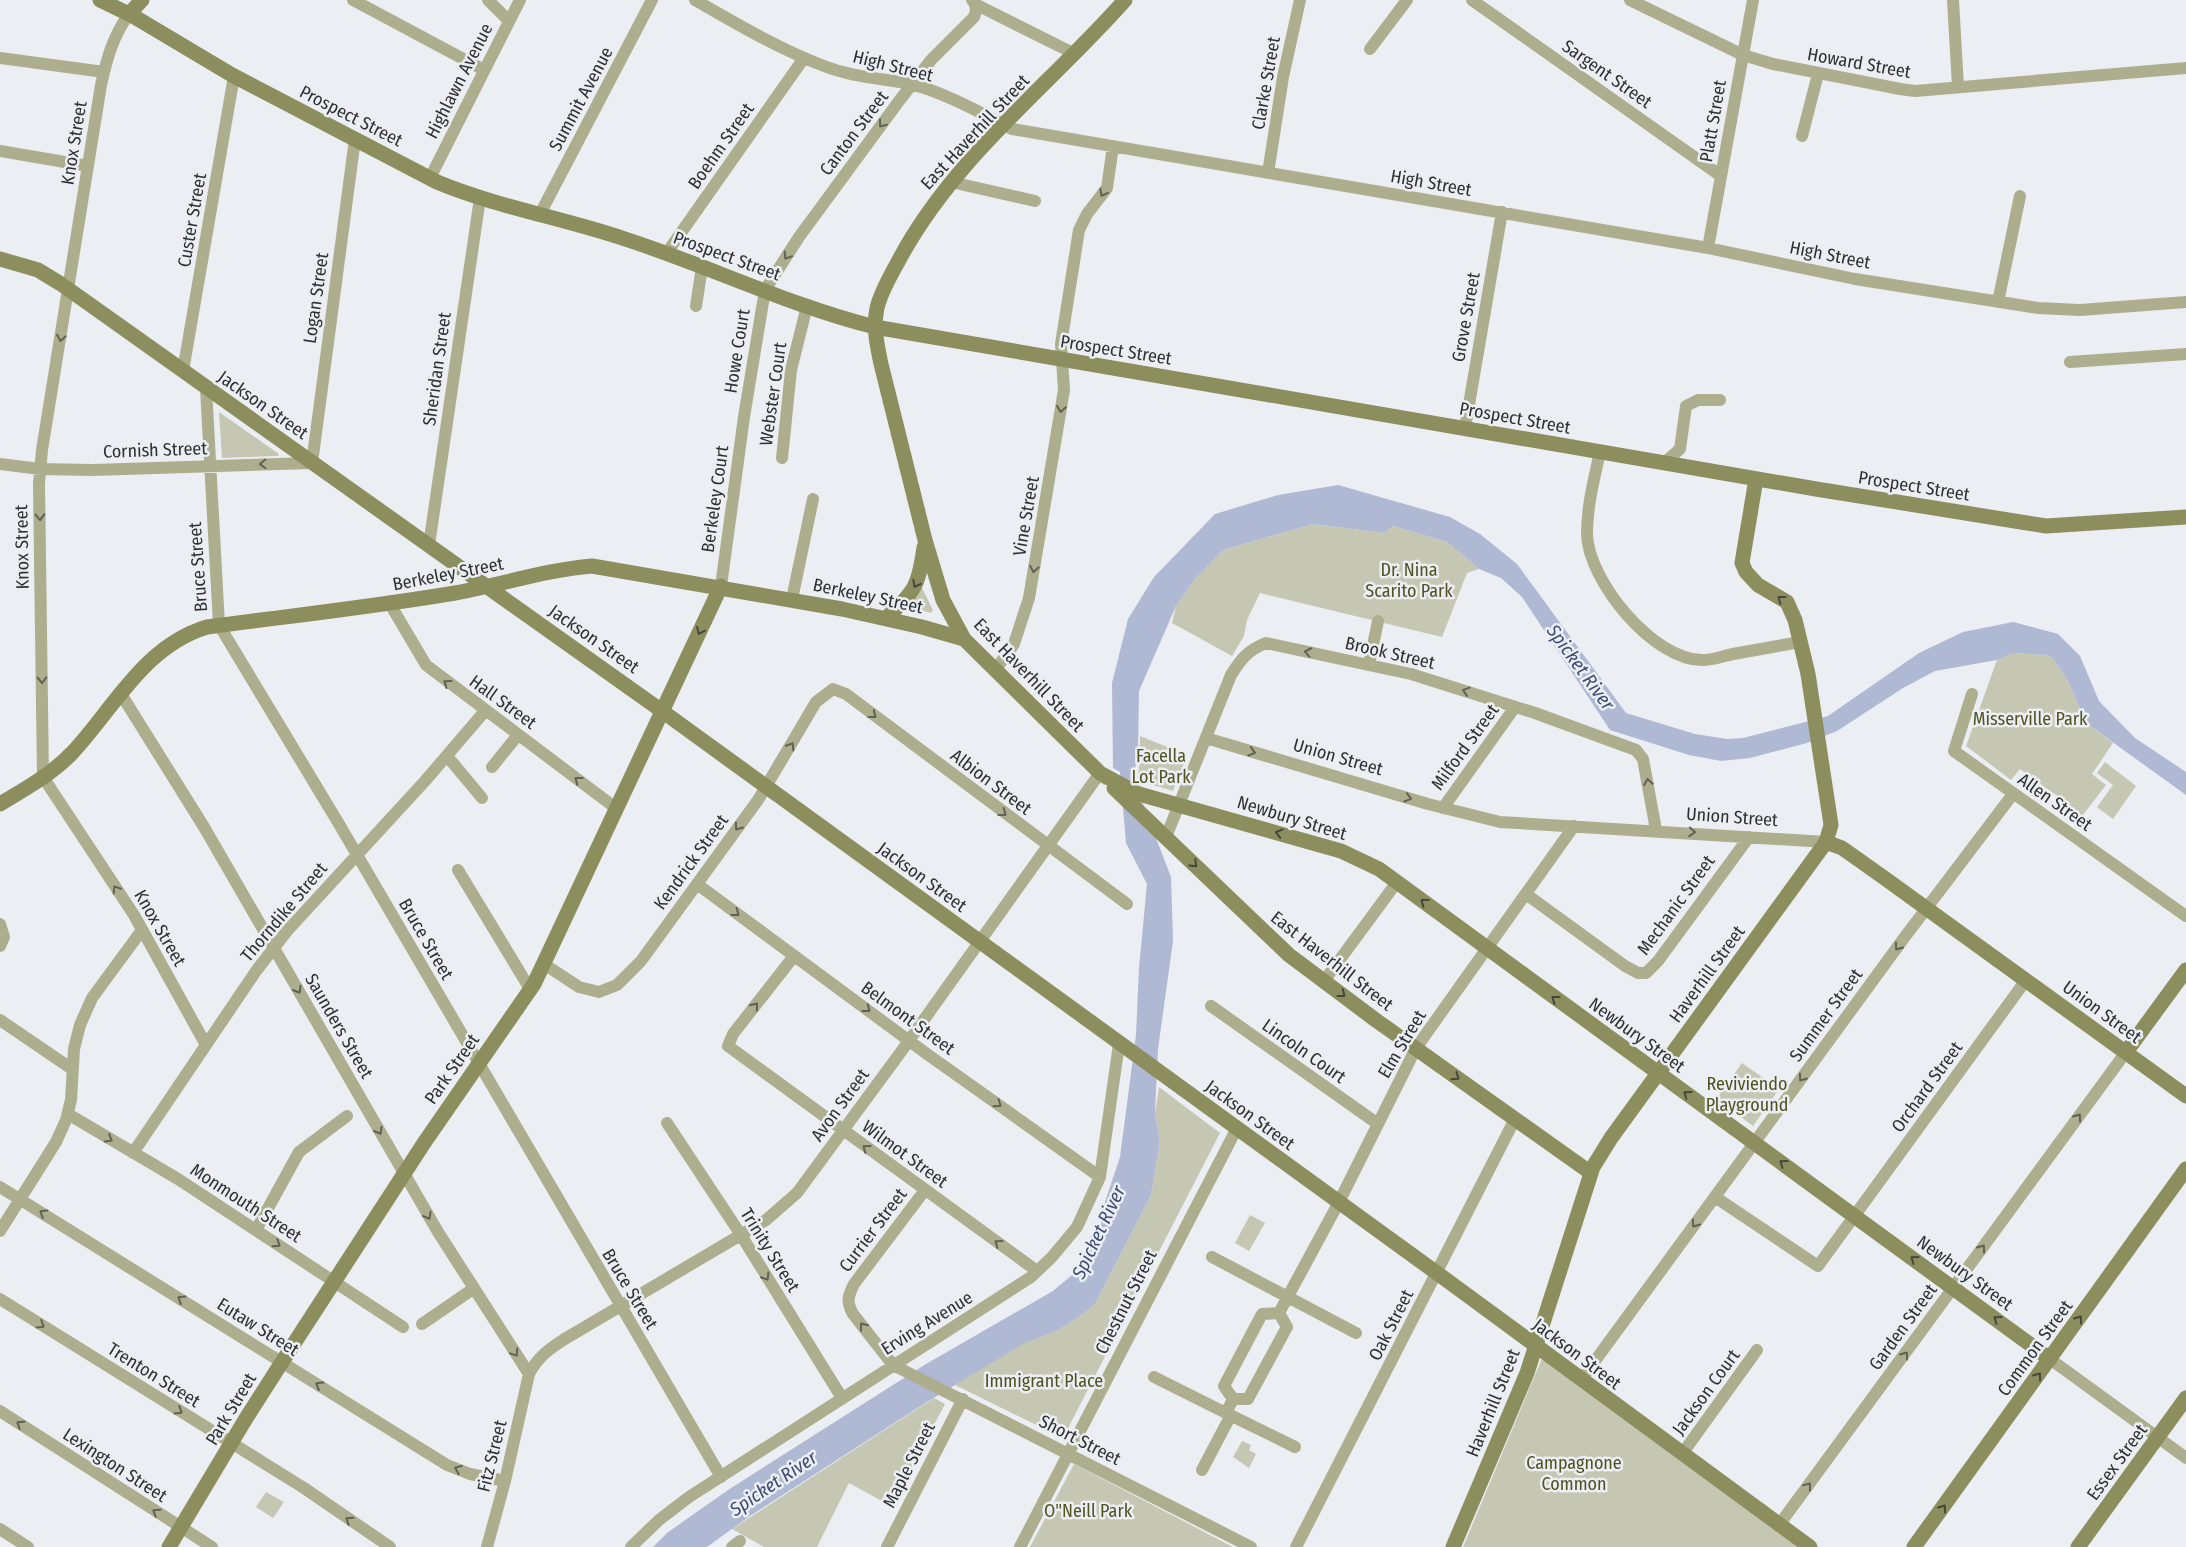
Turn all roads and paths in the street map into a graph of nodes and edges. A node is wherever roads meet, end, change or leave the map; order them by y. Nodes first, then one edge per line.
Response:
1 (100, 0) edge
2 (142, 0) edge
3 (353, 0) edge
4 (488, 0) edge
5 (520, 0) edge
6 (652, 0) edge
7 (694, 0) edge
8 (1125, 0) edge
9 (1300, 0) edge
10 (1407, 0) edge
11 (1472, 0) edge
12 (1630, 0) edge
13 (1753, 0) edge
14 (1953, 0) edge
15 (973, 2) edge
16 (129, 14) junction
17 (509, 20) junction
18 (1370, 49) dead end
19 (1075, 54) junction
20 (1743, 55) junction
21 (0, 58) edge
22 (804, 58) junction
23 (2186, 68) edge
24 (484, 70) junction
25 (104, 72) junction
26 (1818, 74) junction
27 (234, 76) junction
28 (911, 85) junction
29 (1958, 87) junction
30 (1004, 125) junction
31 (1802, 136) dead end
32 (355, 139) junction
33 (1113, 146) junction
34 (0, 151) edge
35 (88, 166) junction
36 (1268, 173) junction
37 (1721, 176) junction
38 (430, 178) junction
39 (950, 182) junction
40 (2020, 196) dead end
41 (480, 198) junction
42 (1035, 200) dead end
43 (1502, 212) junction
44 (540, 214) junction
45 (1708, 248) junction
46 (666, 254) junction
47 (0, 259) edge
48 (702, 267) junction
49 (69, 290) junction
50 (765, 290) junction
51 (1998, 302) junction
52 (2186, 302) edge
53 (696, 306) dead end
54 (807, 306) junction
55 (875, 327) junction
56 (2186, 354) edge
57 (1064, 361) junction
58 (2070, 362) dead end
59 (183, 371) junction
60 (206, 388) junction
61 (1720, 400) dead end
62 (744, 417) joint
63 (1466, 428) junction
64 (1600, 452) junction
65 (782, 458) dead end
66 (312, 463) junction
67 (1664, 463) junction
68 (0, 464) edge
69 (210, 466) junction
70 (40, 469) junction
71 (1756, 479) junction
72 (813, 499) dead end
73 (2186, 517) edge
74 (925, 540) junction
75 (429, 545) junction
76 (721, 586) junction
77 (488, 587) junction
78 (792, 599) junction
79 (390, 604) junction
80 (886, 618) junction
81 (1378, 621) dead end
82 (219, 625) junction
83 (964, 639) junction
84 (1800, 642) junction
85 (1368, 665) junction
86 (996, 669) junction
87 (833, 689) joint
88 (121, 694) junction
89 (1972, 694) dead end
90 (1515, 707) junction
91 (485, 711) junction
92 (662, 711) junction
93 (518, 735) junction
94 (1206, 738) junction
95 (447, 756) junction
96 (492, 767) dead end
97 (43, 777) junction
98 (1104, 777) junction
99 (766, 787) junction
100 (2013, 794) junction
101 (482, 798) dead end
102 (0, 804) edge
103 (1175, 804) junction
104 (1443, 808) junction
105 (617, 809) junction
106 (1574, 826) junction
107 (1656, 830) junction
108 (1163, 834) junction
109 (1749, 837) junction
110 (1826, 842) junction
111 (1048, 846) junction
112 (356, 854) junction
113 (458, 870) dead end
114 (1398, 882) junction
115 (697, 884) junction
116 (1526, 894) junction
117 (1127, 904) dead end
118 (1927, 908) junction
119 (2186, 916) edge
120 (0, 924) edge
121 (142, 930) junction
122 (980, 942) junction
123 (0, 946) edge
124 (273, 948) junction
125 (1487, 948) junction
126 (794, 956) junction
127 (544, 964) junction
128 (2186, 970) edge
129 (2026, 980) junction
130 (1324, 981) junction
131 (530, 988) junction
132 (1211, 1006) dead end
133 (0, 1020) edge
134 (909, 1041) junction
135 (206, 1044) junction
136 (1122, 1046) junction
137 (1416, 1048) junction
138 (2126, 1052) junction
139 (478, 1064) junction
140 (72, 1068) junction
141 (1658, 1073) junction
142 (2186, 1096) edge
143 (68, 1114) junction
144 (347, 1116) dead end
145 (1515, 1119) junction
146 (666, 1123) dead end
147 (1378, 1124) junction
148 (1236, 1128) junction
149 (843, 1131) junction
150 (1755, 1142) junction
151 (133, 1153) junction
152 (2186, 1170) edge
153 (1590, 1173) junction
154 (404, 1174) junction
155 (1100, 1176) junction
156 (0, 1187) edge
157 (925, 1190) junction
158 (1715, 1197) junction
159 (20, 1199) junction
160 (1339, 1202) junction
161 (1855, 1216) junction
162 (0, 1230) edge
163 (256, 1230) junction
164 (741, 1235) junction
165 (1212, 1257) dead end
166 (1037, 1271) junction
167 (1437, 1274) junction
168 (334, 1282) junction
169 (1954, 1288) junction
170 (474, 1290) junction
171 (1287, 1296) junction
172 (0, 1299) edge
173 (621, 1308) junction
174 (1279, 1312) junction
175 (422, 1324) dead end
176 (403, 1327) dead end
177 (1356, 1333) dead end
178 (1536, 1346) junction
179 (1757, 1350) dead end
180 (2050, 1358) junction
181 (282, 1362) junction
182 (893, 1364) junction
183 (529, 1374) junction
184 (1154, 1377) dead end
185 (1581, 1380) junction
186 (842, 1398) junction
187 (2186, 1398) edge
188 (963, 1399) junction
189 (1233, 1399) junction
190 (0, 1411) edge
191 (1228, 1414) junction
192 (2158, 1438) junction
193 (232, 1444) junction
194 (1294, 1448) dead end
195 (1068, 1453) junction
196 (1682, 1454) junction
197 (2186, 1458) edge
198 (1202, 1470) dead end
199 (721, 1477) junction
200 (505, 1481) junction
201 (1779, 1525) junction
202 (180, 1528) junction
203 (0, 1529) edge
204 (28, 1547) edge
205 (169, 1547) edge
206 (212, 1547) edge
207 (390, 1547) edge
208 (486, 1547) edge
209 (631, 1547) edge
210 (886, 1547) edge
211 (1020, 1547) edge
212 (1251, 1547) edge
213 (1296, 1547) edge
214 (1453, 1547) edge
215 (1810, 1547) edge
216 (1914, 1547) edge
217 (2078, 1547) edge

1 - 16 main road, Prospect Street
2 - 16 main road
3 - 24 street
4 - 17 street
5 - 17 street, Highlawn Avenue
6 - 44 street, Summit Avenue
7 - 22 street, High Street
8 - 19 main road, East Haverhill Street
9 - 36 street, Clarke Street
10 - 18 street
11 - 37 street, Sargent Street
12 - 20 street, Howard Street
13 - 20 street, Platt Street
14 - 29 street
15 - 19 street
15 - 28 street, Canton Street
16 - 25 street, Knox Street
16 - 27 main road, Prospect Street
17 - 24 street, Highlawn Avenue
19 - 30 main road, East Haverhill Street
20 - 26 street, Howard Street
20 - 37 street, Platt Street
21 - 25 street
22 - 28 street, High Street
22 - 46 street, Boehm Street
23 - 29 street, Howard Street
24 - 38 street, Highlawn Avenue
25 - 35 street, Knox Street
26 - 29 street, Howard Street
26 - 31 street
27 - 32 main road, Prospect Street
27 - 59 street, Custer Street
28 - 30 street, High Street
28 -> 50 street, Canton Street
30 - 33 street, High Street
30 - 39 main road, East Haverhill Street
32 - 38 main road, Prospect Street
32 - 66 street, Logan Street
33 - 36 street, High Street
33 -> 57 street, Vine Street
34 - 35 street
35 - 49 street, Knox Street
36 - 43 street, High Street
37 - 45 street, Platt Street
38 - 41 main road, Prospect Street
39 - 42 street
39 - 55 main road, East Haverhill Street
40 - 51 street
41 - 44 main road, Prospect Street
41 - 75 street, Sheridan Street
43 - 45 street, High Street
43 - 63 street, Grove Street
44 - 46 main road, Prospect Street
45 - 51 street, High Street
46 - 48 main road, Prospect Street
47 - 49 main road, Jackson Street
48 - 50 main road, Prospect Street
48 - 53 street
49 - 59 main road, Jackson Street
49 -> 70 street, Knox Street
50 - 54 main road, Prospect Street
50 - 62 street, Howe Court
51 - 52 street, High Street
54 - 55 main road, Prospect Street
54 - 65 street, Webster Court
55 - 57 main road, Prospect Street
55 - 74 main road, East Haverhill Street
56 - 58 street
57 - 63 main road, Prospect Street
57 -> 86 street, Vine Street
59 - 60 main road, Jackson Street
60 - 66 main road, Jackson Street
60 - 69 street, Bruce Street
61 - 67 street
62 - 76 street, Berkeley Court
63 - 64 main road, Prospect Street
64 - 67 main road, Prospect Street
64 - 84 street
66 -> 69 street, Cornish Street
66 - 75 main road, Jackson Street
67 - 71 main road, Prospect Street
68 - 70 street, Cornish Street
69 - 70 street, Cornish Street
69 - 82 street, Bruce Street
70 -> 97 street, Knox Street
71 - 73 main road, Prospect Street
84 -> 71 main road, Haverhill Street
72 - 78 street
74 -> 80 main road
74 - 83 main road, East Haverhill Street
75 - 77 main road, Jackson Street
76 - 77 main road, Berkeley Street
76 - 78 main road, Berkeley Street
76 -> 92 main road, Park Street
77 - 79 main road, Berkeley Street
77 - 92 main road, Jackson Street
78 - 80 main road, Berkeley Street
79 - 82 main road, Berkeley Street
91 -> 79 street, Hall Street
80 - 83 main road, Berkeley Street
81 - 85 street
82 - 88 main road, Berkeley Street
82 - 112 street, Bruce Street
83 - 86 main road, East Haverhill Street
84 - 110 main road, Haverhill Street
90 -> 85 street, Brook Street
85 -> 94 street, Brook Street
86 - 98 main road, East Haverhill Street
99 -> 87 street, Kendrick Street
87 -> 111 street, Albion Street
88 - 97 main road, Berkeley Street
88 - 124 street, Saunders Street
89 - 100 street, Allen Street
90 - 104 street, Milford Street
107 -> 90 street, Brook Street
91 - 93 street, Hall Street
91 - 95 street, Thorndike Street
92 - 99 main road, Jackson Street
92 - 105 main road, Park Street
93 - 96 street
105 -> 93 street, Hall Street
94 - 103 street, Brook Street
94 -> 104 street, Union Street
95 - 101 street
95 - 112 street, Thorndike Street
97 - 102 main road, Berkeley Street
121 -> 97 street, Knox Street
98 - 103 main road, Newbury Street
98 - 108 main road, East Haverhill Street
98 - 111 street, Avon Street
99 -> 115 street, Kendrick Street
99 - 122 main road, Jackson Street
100 - 118 street, Summer Street
100 - 119 street, Allen Street
103 - 108 street, Brook Street
114 -> 103 main road, Newbury Street
104 - 106 street, Union Street
105 - 127 main road, Park Street
106 - 107 street, Union Street
106 - 116 street, Elm Street
107 -> 109 street, Union Street
108 -> 130 main road, East Haverhill Street
109 - 110 street, Union Street
109 - 116 street, Mechanic Street
110 - 118 main road, Union Street
110 - 141 main road, Haverhill Street
111 - 117 street, Albion Street
111 - 122 street, Avon Street
112 - 124 street, Thorndike Street
112 - 139 street, Bruce Street
113 - 131 street
125 -> 114 main road, Newbury Street
114 - 130 street
115 -> 126 street, Belmont Street
115 - 127 street, Kendrick Street
116 - 125 street, Elm Street
118 - 129 main road, Union Street
118 -> 150 street, Summer Street
120 - 123 street
121 - 135 street, Knox Street
121 - 140 street
122 - 134 street, Avon Street
122 - 136 main road, Jackson Street
124 - 135 street, Thorndike Street
124 -> 154 street, Saunders Street
125 - 137 street, Elm Street
141 -> 125 main road, Newbury Street
126 -> 134 street, Belmont Street
149 -> 126 street, Wilmot Street
127 - 131 main road, Park Street
128 - 138 main road
129 - 138 main road, Union Street
129 - 161 street, Orchard Street
130 -> 137 main road, East Haverhill Street
131 - 139 main road, Park Street
132 - 147 street, Lincoln Court
133 - 140 street
134 - 149 street, Avon Street
134 -> 155 street, Belmont Street
135 - 151 street, Thorndike Street
136 - 148 main road, Jackson Street
136 - 155 street, Erving Avenue
137 -> 145 main road, East Haverhill Street
137 - 147 street, Elm Street
138 - 142 main road, Union Street
169 -> 138 street, Garden Street
139 - 154 main road, Park Street
139 - 173 street, Bruce Street
140 - 143 street
150 -> 141 main road, Newbury Street
141 - 153 main road, Haverhill Street
143 -> 151 street, Monmouth Street
143 - 159 street
144 - 163 street
145 - 153 main road, East Haverhill Street
145 - 167 street, Oak Street
146 - 164 street, Trinity Street
147 - 160 street, Elm Street
148 - 160 main road, Jackson Street
148 - 195 street, Chestnut Street
157 -> 149 street, Wilmot Street
149 - 164 street, Avon Street
150 - 158 street, Summer Street
161 -> 150 main road, Newbury Street
151 - 163 street, Monmouth Street
180 -> 152 main road, Common Street
153 - 178 main road, Haverhill Street
154 - 168 main road, Park Street
154 -> 170 street, Saunders Street
155 - 166 street, Erving Avenue
156 - 159 street, Eutaw Street
166 -> 157 street, Wilmot Street
182 -> 157 street, Currier Street
158 - 161 street, Orchard Street
158 -> 185 street, Summer Street
159 - 162 street
181 -> 159 street, Eutaw Street
160 - 167 main road, Jackson Street
160 - 171 street, Elm Street
169 -> 161 main road, Newbury Street
163 -> 168 street, Monmouth Street
164 - 173 street, Avon Street
164 -> 186 street, Trinity Street
165 - 171 street
166 - 182 street, Erving Avenue
167 - 178 main road, Jackson Street
167 - 213 street, Oak Street
168 - 176 street, Monmouth Street
168 - 181 main road, Park Street
180 -> 169 main road, Newbury Street
201 -> 169 street, Garden Street
170 - 175 street
170 -> 183 street, Saunders Street
171 - 174 street, Elm Street
171 - 177 street
172 -> 193 street, Trenton Street
173 - 183 street, Avon Street
173 - 199 street, Bruce Street
174 - 189 street
174 - 189 street
178 - 185 main road, Jackson Street
178 - 214 main road, Haverhill Street
179 - 196 street, Jackson Court
180 - 192 street, Newbury Street
216 -> 180 main road, Common Street
181 - 193 main road, Park Street
200 -> 181 street, Eutaw Street
182 - 186 street, Erving Avenue
182 - 188 street, Short Street
183 - 200 street, Fitz Street
184 - 191 street
185 - 196 main road, Jackson Street
186 - 199 street, Erving Avenue
187 - 192 main road, Essex Street
188 - 195 street, Short Street
188 - 210 street, Maple Street
189 - 191 street
202 -> 190 street, Lexington Street
191 - 194 street
191 - 198 street
192 - 197 street, Newbury Street
192 - 217 main road, Essex Street
193 - 202 main road, Park Street
207 -> 193 street, Trenton Street
195 - 211 street, Chestnut Street
195 - 212 street, Short Street
196 - 201 main road, Jackson Street
199 - 209 street, Erving Avenue
200 - 208 street, Fitz Street
201 - 215 main road, Jackson Street
202 - 205 main road, Park Street
202 - 206 street, Lexington Street
203 - 204 street

